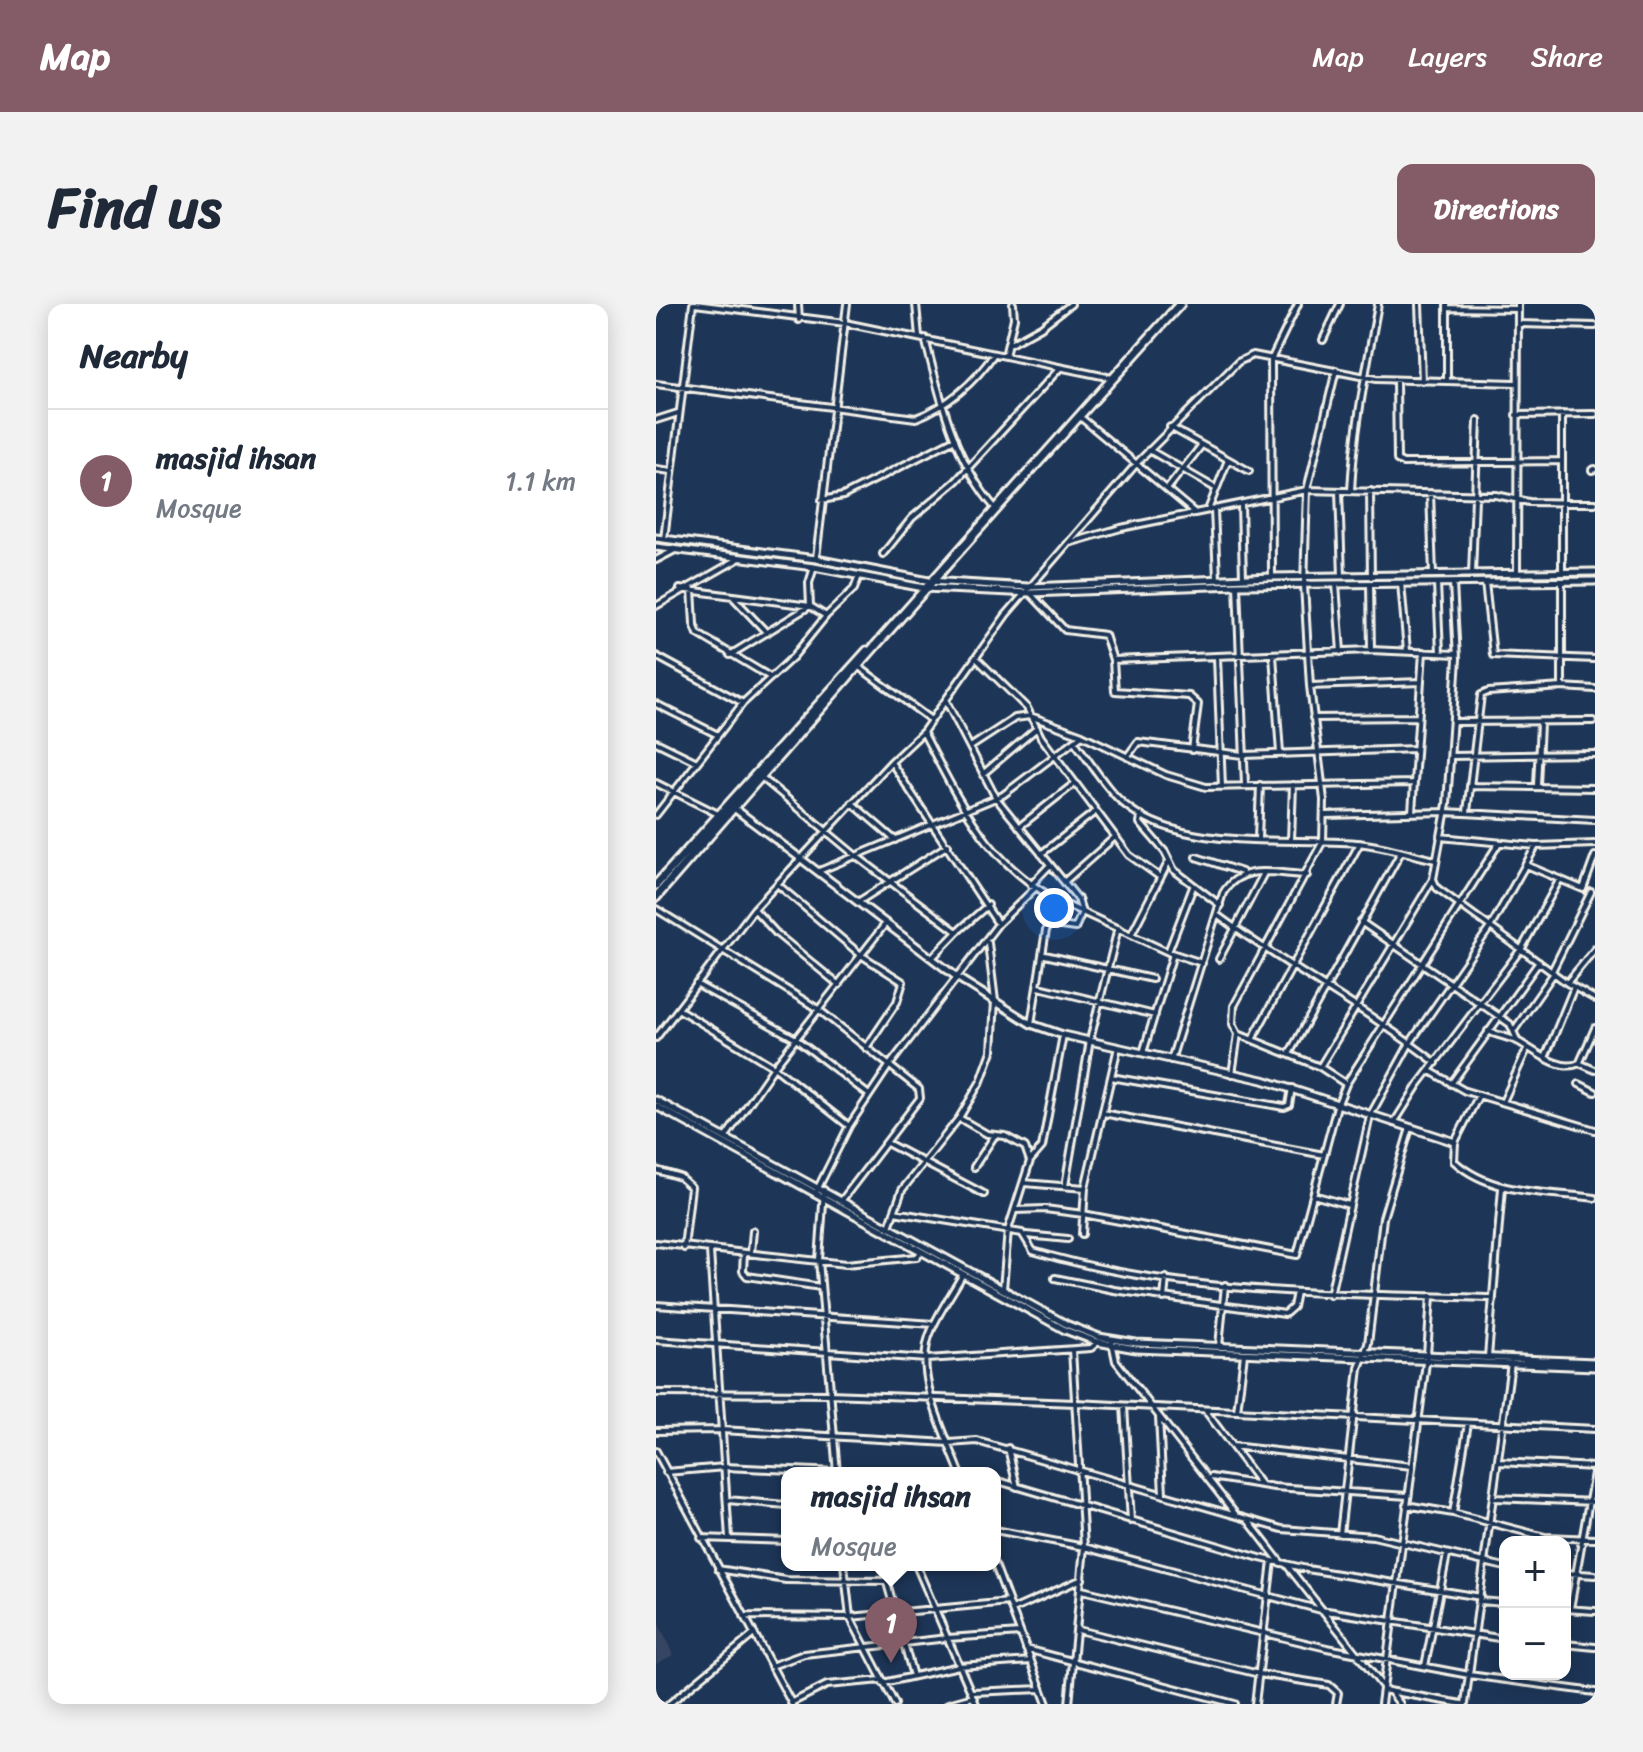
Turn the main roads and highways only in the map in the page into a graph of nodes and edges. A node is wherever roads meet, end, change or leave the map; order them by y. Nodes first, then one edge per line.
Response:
1 (1180, 304) edge
2 (656, 538) edge
3 (656, 547) edge
4 (1595, 572) edge
5 (1370, 580) junction
6 (1595, 581) edge
7 (926, 584) junction
8 (1028, 591) junction
9 (883, 636) junction
10 (734, 808) junction
11 (656, 885) edge
12 (656, 897) edge
13 (656, 1103) edge
14 (1455, 1142) road end
15 (820, 1191) junction
16 (965, 1272) junction
17 (1098, 1340) junction
18 (1112, 1343) junction
19 (1245, 1350) junction
20 (1427, 1358) junction
21 (1595, 1364) edge

1 - 7 highway
2 - 7 main road
3 - 7 main road
4 - 5 main road
5 - 6 main road
5 - 8 main road
5 - 8 main road
7 - 8 main road
7 - 9 highway
9 - 10 highway
9 - 11 highway
10 - 12 highway
10 - 14 main road
13 - 15 main road
15 - 16 main road
15 - 16 main road
16 - 17 main road
16 - 17 main road
17 - 18 main road
18 - 19 main road
18 - 19 main road
19 - 20 main road
20 - 21 main road
20 - 21 main road

